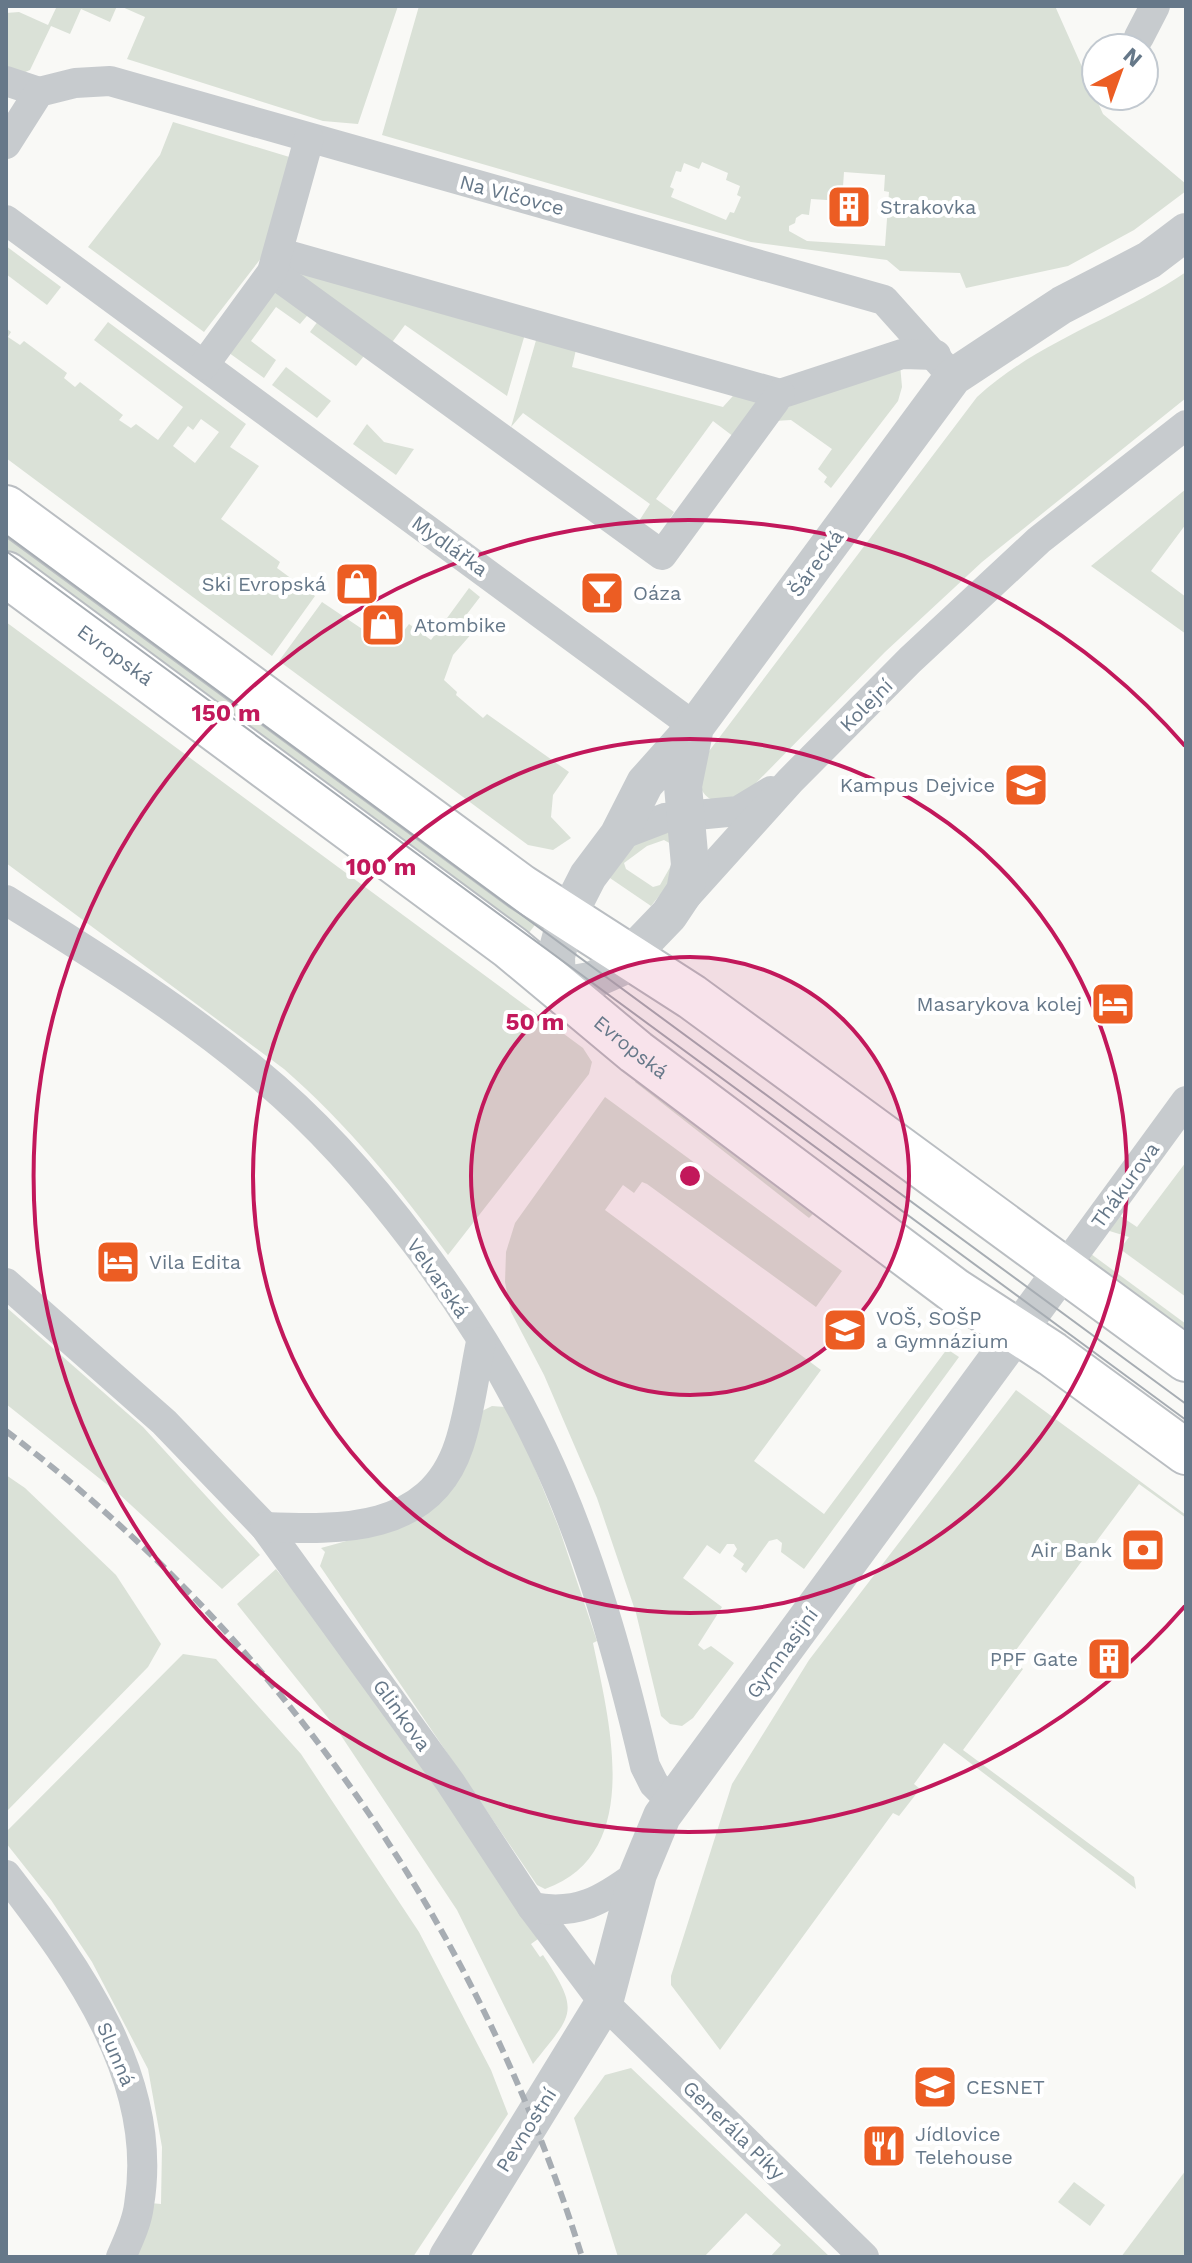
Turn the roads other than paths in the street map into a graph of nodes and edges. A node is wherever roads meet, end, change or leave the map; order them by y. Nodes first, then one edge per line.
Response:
1 (1155, 6) edge
2 (1142, 32) edge
3 (6, 81) edge
4 (39, 92) junction
5 (309, 139) junction
6 (6, 144) edge
7 (6, 220) edge
8 (1186, 232) edge
9 (276, 262) junction
10 (204, 365) junction
11 (944, 366) junction
12 (780, 394) junction
13 (1186, 425) edge
14 (6, 508) edge
15 (6, 574) edge
16 (695, 727) junction
17 (790, 781) junction
18 (686, 814) junction
19 (618, 836) junction
20 (6, 900) edge
21 (669, 915) junction
22 (566, 919) junction
23 (632, 957) junction
24 (557, 987) junction
25 (1186, 1101) edge
26 (1064, 1268) junction
27 (6, 1283) edge
28 (1017, 1331) junction
29 (481, 1342) junction
30 (1186, 1359) edge
31 (1186, 1452) edge
32 (265, 1527) junction
33 (672, 1802) junction
34 (638, 1874) junction
35 (6, 1875) edge
36 (532, 1907) junction
37 (604, 2003) junction
38 (452, 2255) edge
39 (121, 2257) edge
40 (864, 2257) edge

1 - 2 street
3 - 4 street
4 - 5 street, Na Vlčovce
4 - 6 street
5 - 9 street
5 - 11 street, Na Vlčovce
7 - 10 street, Mydlářka
8 - 11 street, Šárecká
9 - 10 street
9 - 12 street
9 - 12 street
10 - 16 street, Mydlářka
11 - 12 street
11 - 16 street, Šárecká
13 - 17 street, Kolejní
14 - 22 main road
15 - 24 main road, Evropská
16 - 18 street
16 - 19 street, Šárecká
17 - 18 street
17 - 21 street, Kolejní
18 - 19 street
18 - 21 street
19 - 22 street, Šárecká
20 - 29 street, Velvarská
21 - 23 street, Kolejní
22 - 23 main road
22 - 24 street, Šárecká
23 - 24 street, Kolejní
23 - 26 main road
24 - 28 main road, Evropská
25 - 26 street, Thákurova
26 - 28 street, Gymnasijní
26 - 30 main road
27 - 32 street, Glinkova
28 - 31 main road, Evropská
28 - 33 street, Gymnasijní
29 - 32 street
29 - 33 street, Velvarská
32 - 36 street, Glinkova
33 - 34 street, Gymnasijní
34 - 36 street
34 - 37 street, Gymnasijní
35 - 39 street, Slunná
36 - 37 street, Glinkova
37 - 38 street, Pevnostní
37 - 40 street, Generála Píky

